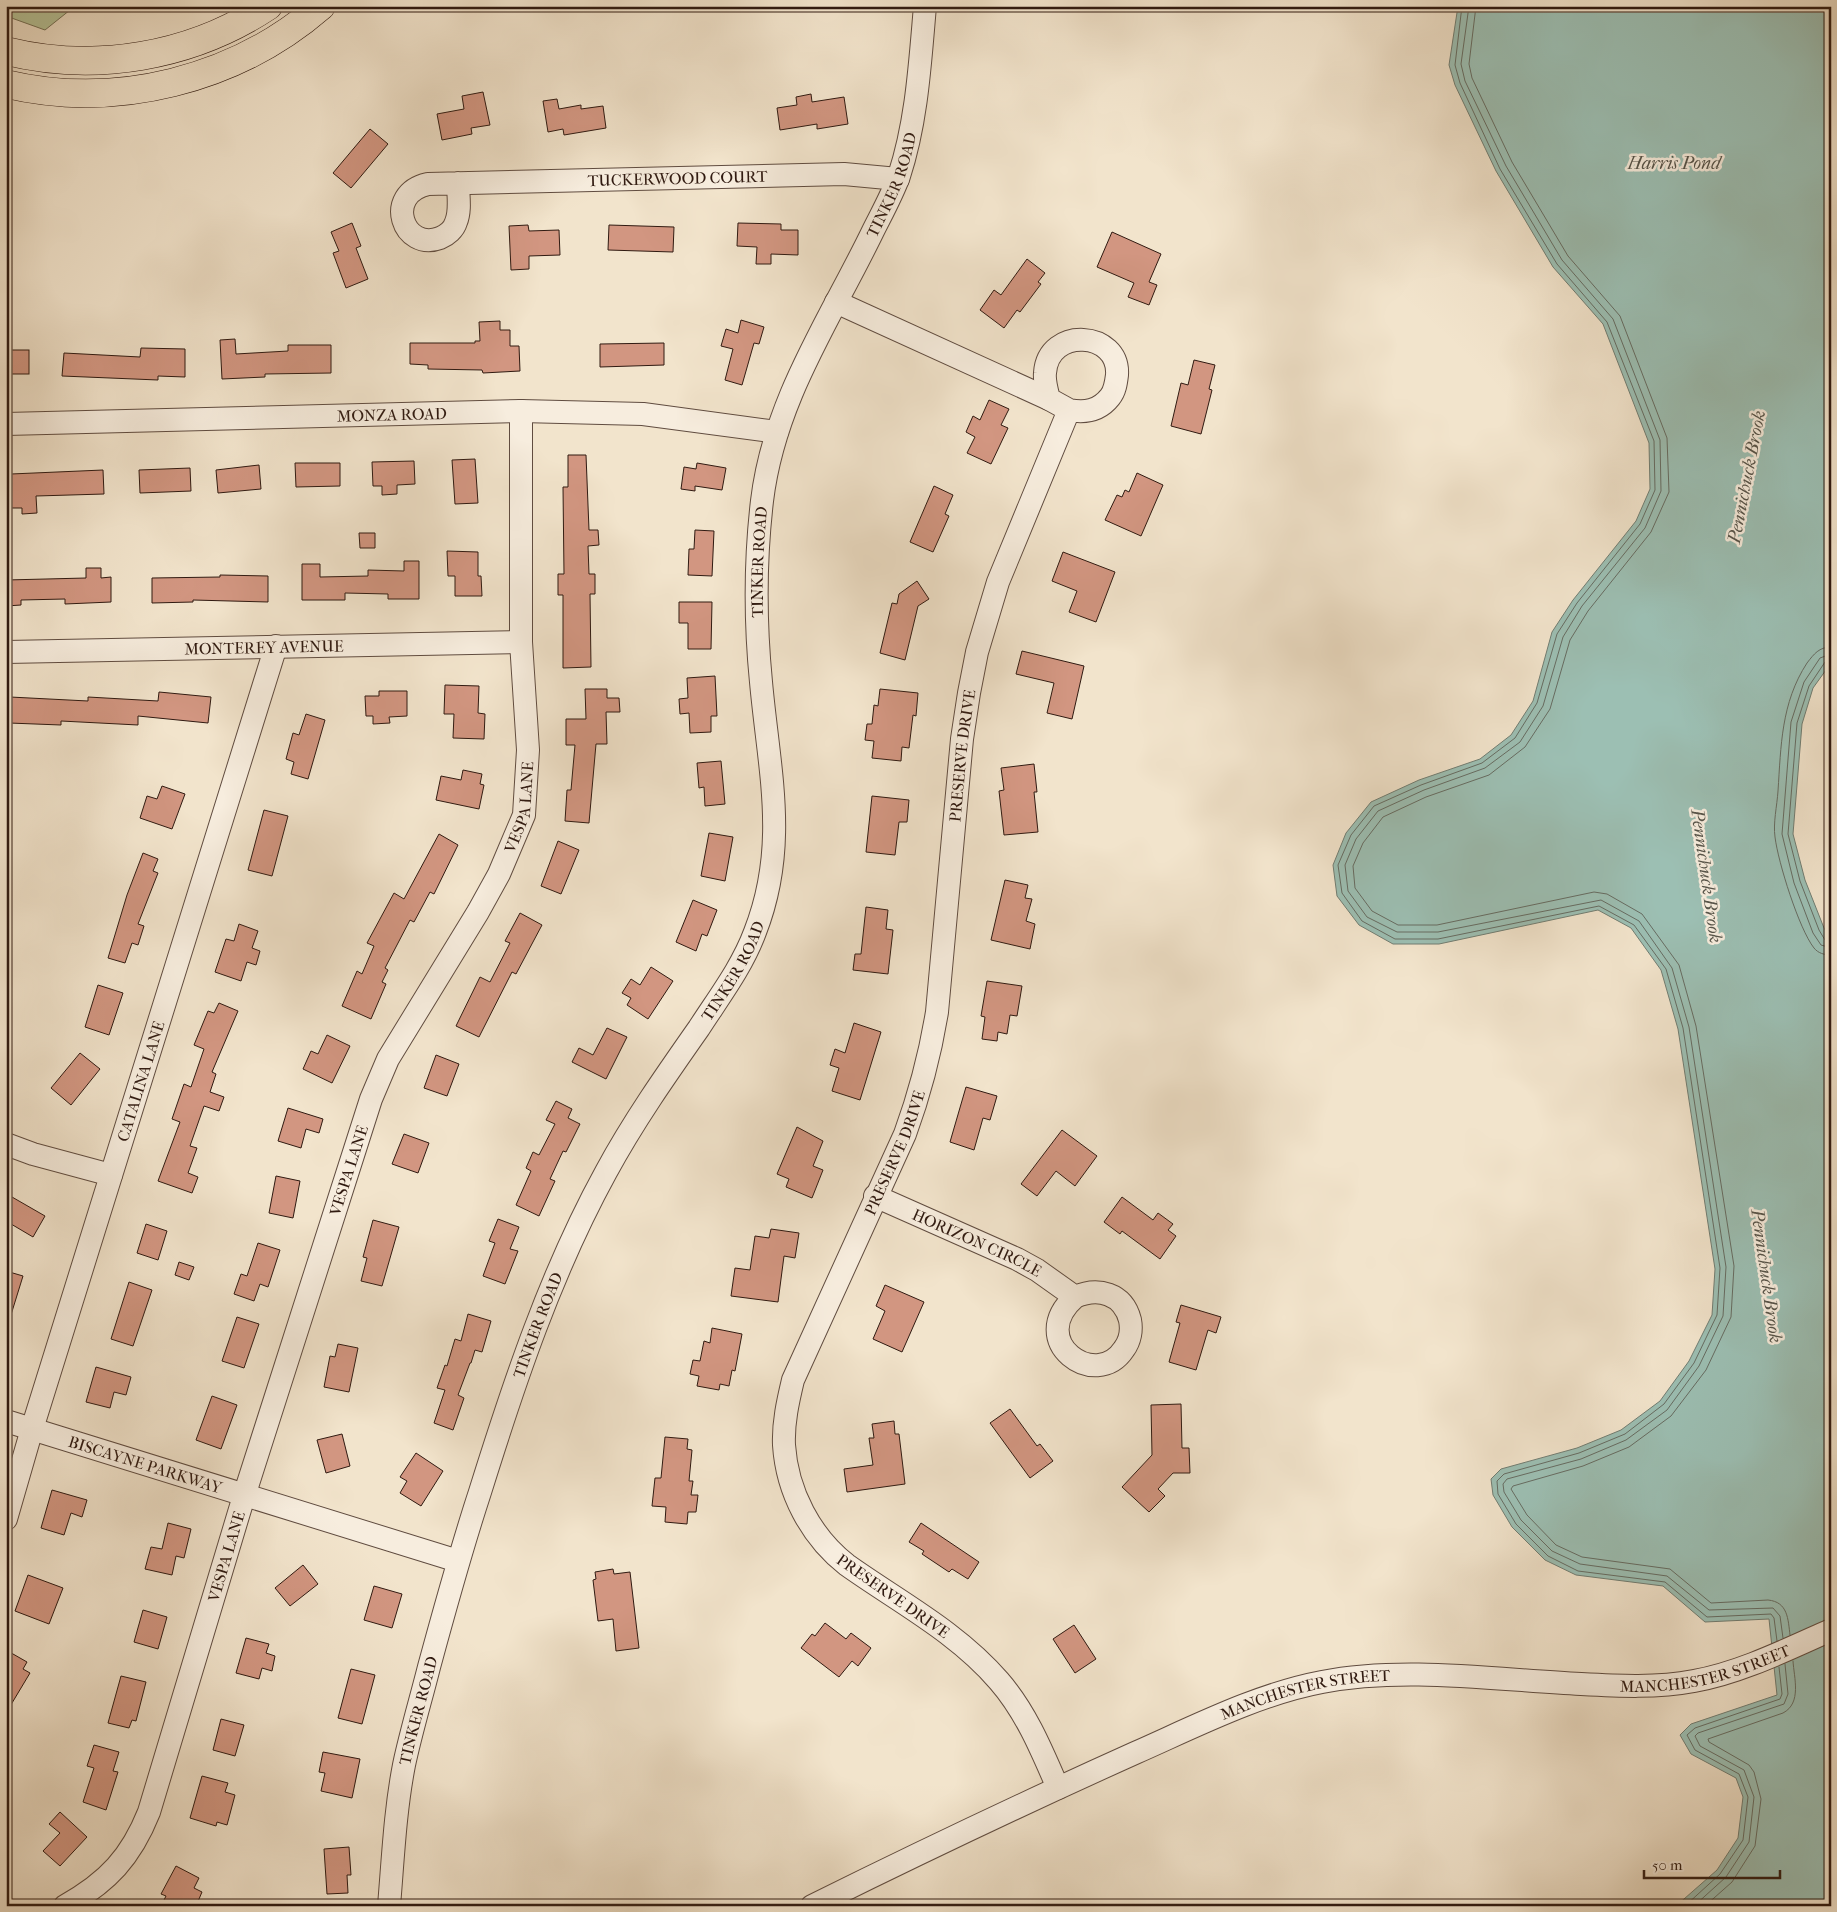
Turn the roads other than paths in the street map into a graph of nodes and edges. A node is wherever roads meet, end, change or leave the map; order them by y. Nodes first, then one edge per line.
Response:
1 (268, 6) edge
2 (321, 6) edge
3 (925, 6) edge
4 (6, 51) edge
5 (6, 84) edge
6 (898, 179) junction
7 (458, 183) dead end
8 (836, 302) junction
9 (1050, 399) junction
10 (1069, 410) junction
11 (521, 411) junction
12 (6, 424) edge
13 (777, 432) junction
14 (521, 642) junction
15 (276, 646) junction
16 (6, 652) edge
17 (6, 1144) edge
18 (111, 1175) junction
19 (876, 1196) junction
20 (1075, 1297) dead end
21 (6, 1421) edge
22 (32, 1429) junction
23 (244, 1496) junction
24 (6, 1519) edge
25 (458, 1561) junction
26 (1831, 1630) edge
27 (1058, 1788) junction
28 (65, 1906) edge
29 (389, 1906) edge
30 (812, 1906) edge

1 - 4 highway
2 - 5 highway
3 - 6 street, TINKER ROAD
6 - 7 street, TUCKERWOOD COURT
6 - 8 street, TINKER ROAD
8 - 9 street
8 - 13 street, TINKER ROAD
9 - 10 street
9 - 10 street
10 - 19 street, PRESERVE DRIVE
11 - 12 street, MONZA ROAD
11 - 13 street, MONZA ROAD
11 - 14 street, VESPA LANE
13 - 25 street, TINKER ROAD
14 - 15 street, MONTEREY AVENUE
14 - 23 street, VESPA LANE
15 - 16 street, MONTEREY AVENUE
15 - 18 street, CATALINA LANE
17 - 18 street
18 - 22 street, CATALINA LANE
19 - 20 street, HORIZON CIRCLE
19 - 27 street, PRESERVE DRIVE
21 - 22 street, BISCAYNE PARKWAY
22 - 23 street, BISCAYNE PARKWAY
22 - 24 street, CATALINA LANE
23 - 25 street, BISCAYNE PARKWAY
23 - 28 street, VESPA LANE
25 - 29 street, TINKER ROAD
26 - 27 street, MANCHESTER STREET
27 - 30 street, MANCHESTER STREET

